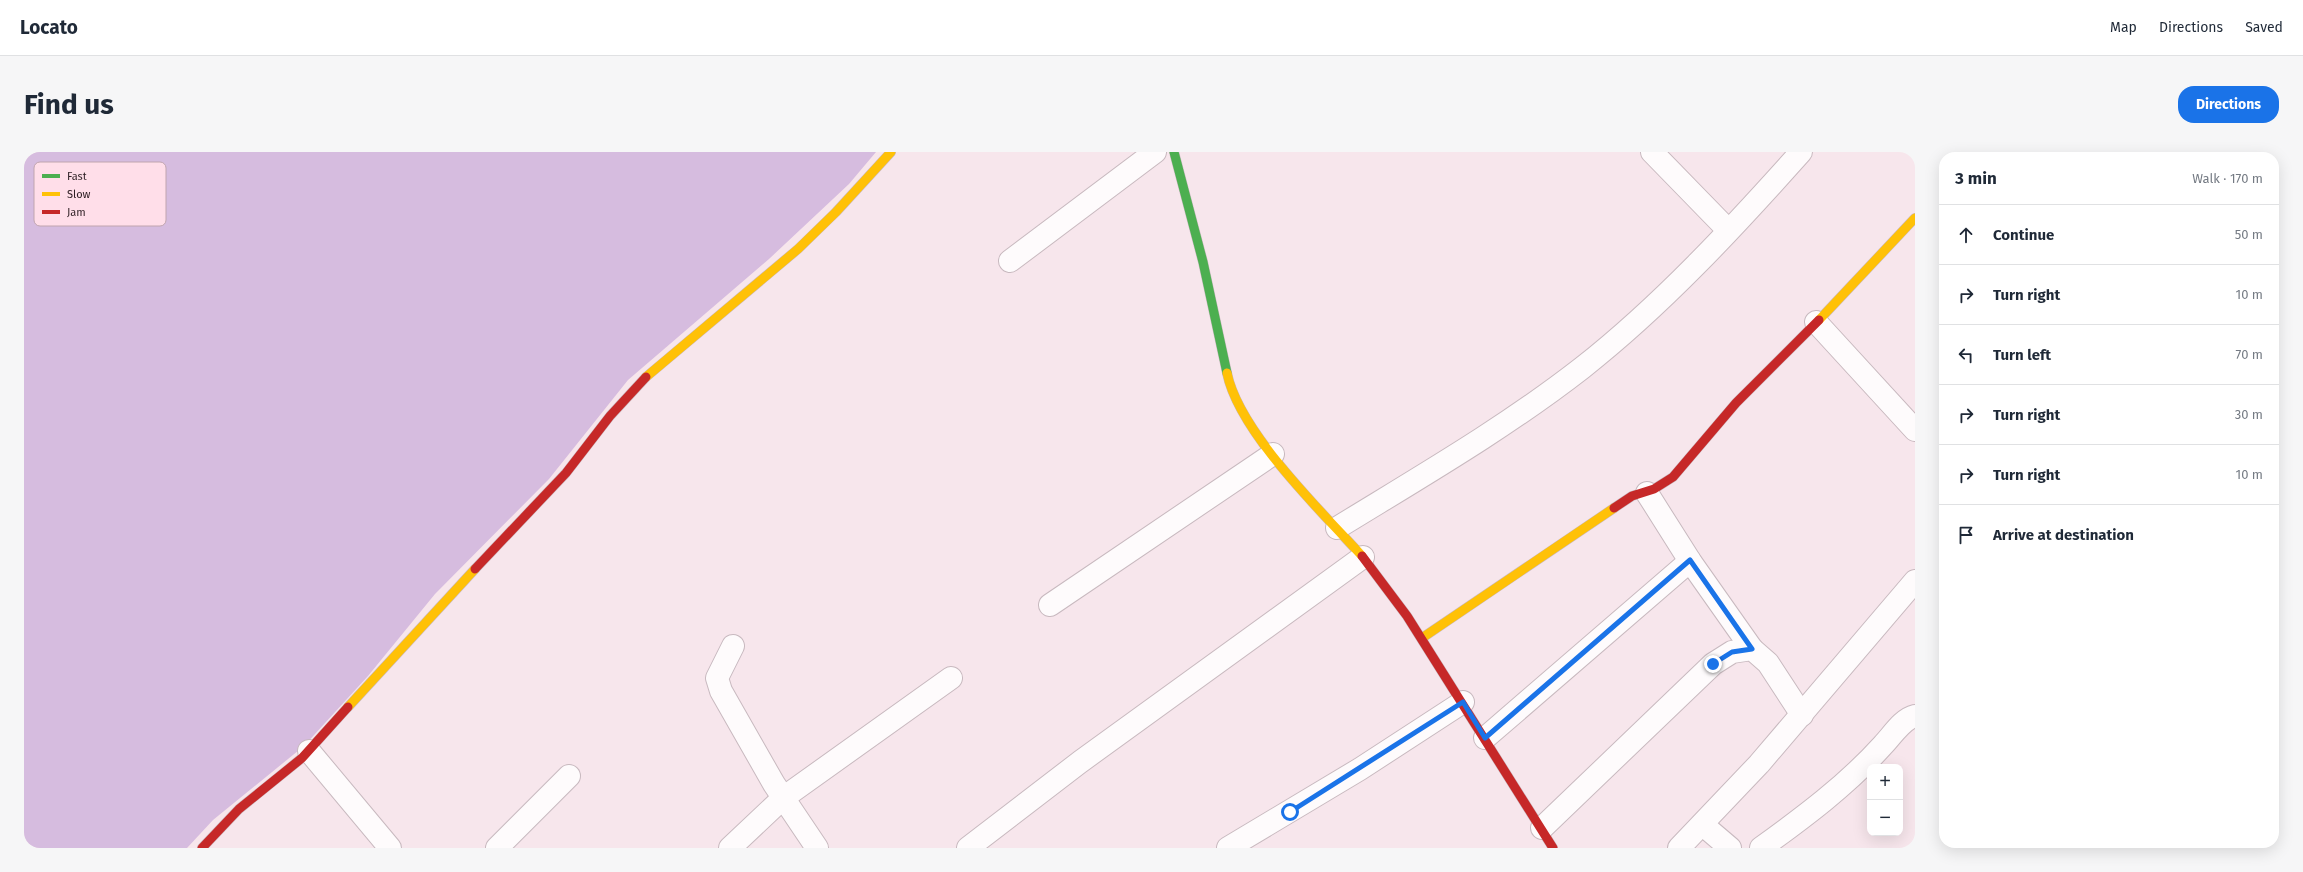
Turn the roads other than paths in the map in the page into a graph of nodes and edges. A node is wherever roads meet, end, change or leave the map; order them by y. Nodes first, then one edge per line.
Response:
1 (891, 152) edge
2 (1155, 152) edge
3 (1174, 152) edge
4 (1652, 152) edge
5 (1801, 152) edge
6 (1915, 218) edge
7 (1728, 230) junction
8 (1010, 261) dead end
9 (1816, 322) junction
10 (1915, 430) edge
11 (1273, 454) junction
12 (1647, 493) junction
13 (1337, 528) junction
14 (1363, 557) junction
15 (1690, 560) junction
16 (1915, 582) edge
17 (1050, 605) dead end
18 (1422, 638) junction
19 (733, 646) dead end
20 (1752, 649) junction
21 (951, 678) dead end
22 (1463, 702) junction
23 (1802, 715) junction
24 (1915, 716) edge
25 (1485, 738) junction
26 (309, 751) junction
27 (569, 776) dead end
28 (783, 798) junction
29 (1702, 825) junction
30 (1542, 828) junction
31 (202, 848) edge
32 (390, 848) edge
33 (497, 848) edge
34 (730, 848) edge
35 (817, 848) edge
36 (968, 848) edge
37 (1228, 848) edge
38 (1553, 848) edge
39 (1679, 848) edge
40 (1730, 848) edge
41 (1761, 848) edge

1 - 26 street
2 - 8 street
3 - 11 street
4 - 7 street
5 - 7 street
6 - 9 street
7 - 13 street
9 - 10 street
9 - 12 street
11 - 13 street
11 - 17 street
12 - 15 street
12 - 18 street
13 - 14 street
14 - 18 street
14 - 36 street
15 - 20 street
15 - 25 street
16 - 23 street
18 - 22 street
19 - 28 street
20 - 23 street
20 - 30 street
21 - 28 street
22 - 25 street
22 - 37 street
23 - 29 street
24 - 41 street
25 - 30 street
26 - 31 street
26 - 32 street
27 - 33 street
28 - 34 street
28 - 35 street
29 - 39 street
29 - 40 street
30 - 38 street

